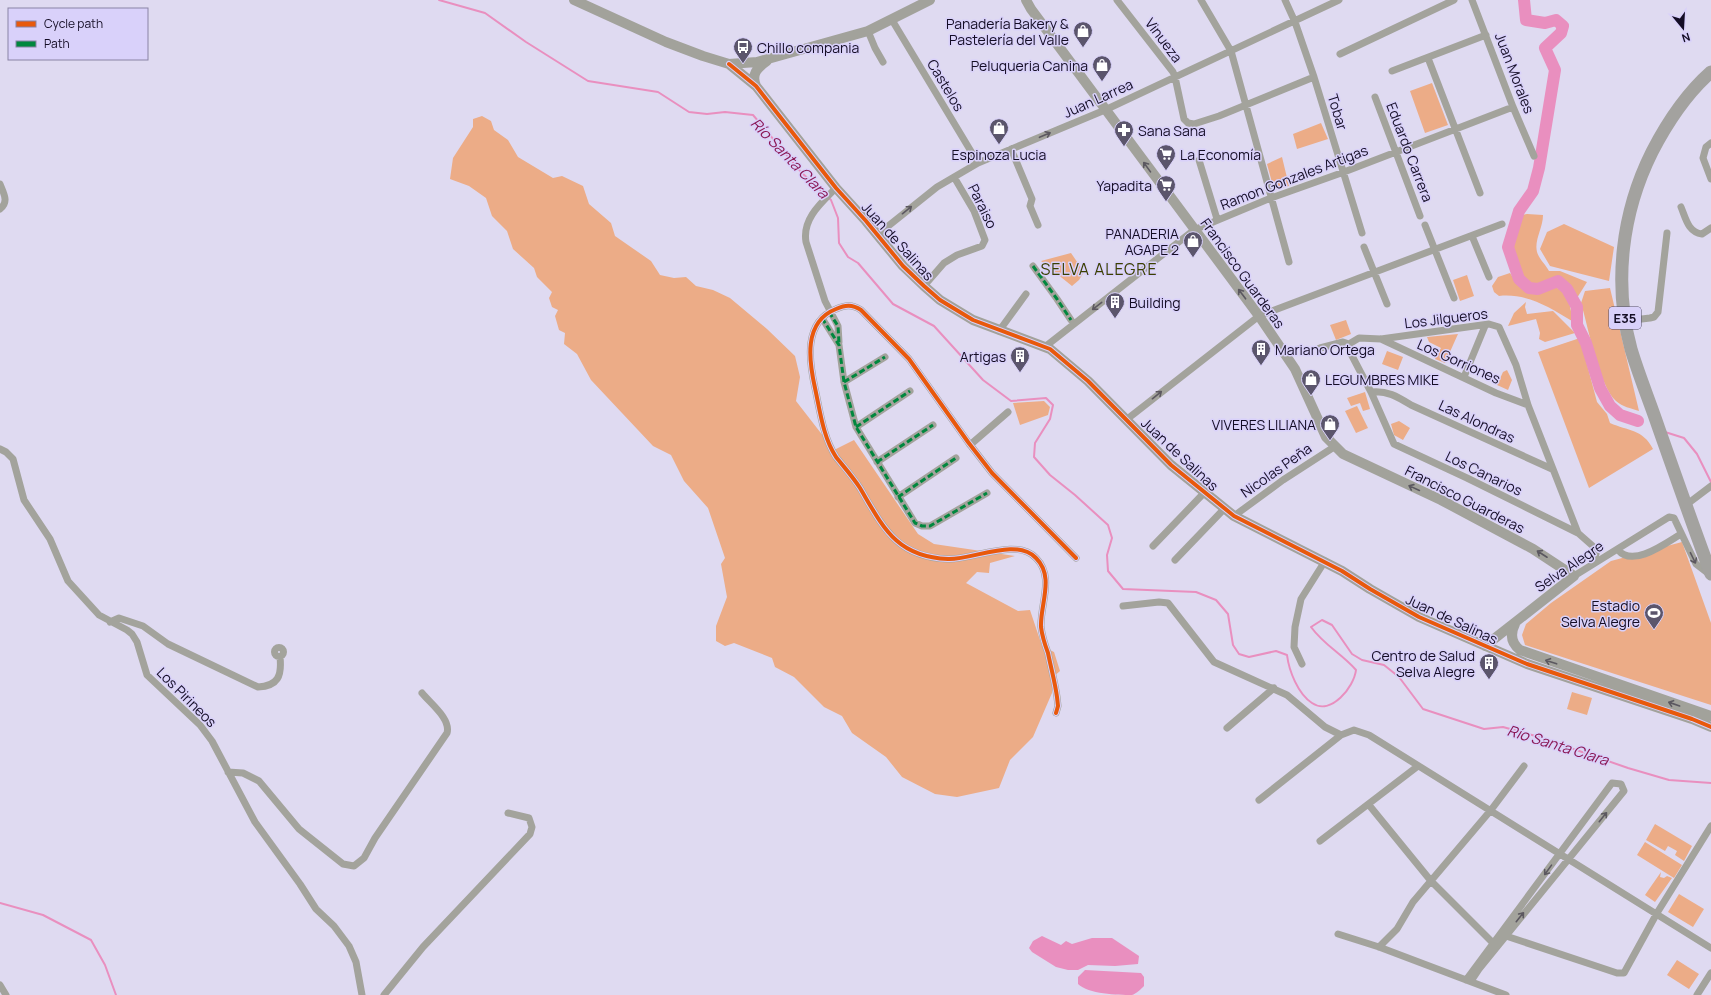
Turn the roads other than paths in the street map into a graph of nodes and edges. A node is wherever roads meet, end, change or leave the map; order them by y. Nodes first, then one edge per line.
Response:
1 (574, 0) edge
2 (930, 0) edge
3 (1026, 0) edge
4 (1117, 0) edge
5 (1201, 0) edge
6 (1285, 0) edge
7 (1339, 0) edge
8 (1452, 0) edge
9 (1472, 0) edge
10 (892, 20) junction
11 (1295, 22) junction
12 (868, 31) junction
13 (1486, 35) junction
14 (1231, 51) junction
15 (1340, 54) dead end
16 (774, 57) junction
17 (1428, 58) junction
18 (883, 62) dead end
19 (729, 64) junction
20 (1392, 71) dead end
21 (1711, 72) edge
22 (1175, 77) junction
23 (1314, 77) junction
24 (756, 86) junction
25 (1375, 97) dead end
26 (1245, 105) junction
27 (1513, 107) junction
28 (1105, 110) junction
29 (1457, 128) junction
30 (1711, 143) edge
31 (1011, 149) junction
32 (1396, 152) junction
33 (1534, 156) dead end
34 (1199, 160) dead end
35 (978, 163) junction
36 (1344, 172) junction
37 (954, 177) junction
38 (1711, 180) edge
39 (0, 184) edge
40 (836, 188) junction
41 (1480, 193) dead end
42 (1271, 198) junction
43 (1681, 207) dead end
44 (0, 209) edge
45 (1420, 216) dead end
46 (1217, 220) junction
47 (1502, 224) dead end
48 (1038, 225) dead end
49 (1425, 225) dead end
50 (1711, 228) edge
51 (1194, 230) junction
52 (1362, 233) dead end
53 (1667, 233) dead end
54 (877, 235) junction
55 (1472, 236) junction
56 (1364, 247) dead end
57 (1435, 251) junction
58 (1289, 262) dead end
59 (1033, 266) dead end
60 (1375, 272) junction
61 (1489, 277) dead end
62 (924, 286) junction
63 (1026, 294) dead end
64 (1454, 298) dead end
65 (1387, 304) dead end
66 (829, 312) junction
67 (1259, 316) junction
68 (822, 318) junction
69 (1071, 320) dead end
70 (1625, 321) junction
71 (1485, 326) junction
72 (999, 331) junction
73 (1381, 339) junction
74 (1349, 344) junction
75 (839, 345) junction
76 (1046, 346) junction
77 (1320, 348) dead end
78 (885, 356) dead end
79 (1464, 377) junction
80 (844, 382) junction
81 (910, 391) dead end
82 (1371, 392) junction
83 (1528, 405) junction
84 (1008, 412) dead end
85 (1126, 420) junction
86 (933, 425) dead end
87 (856, 427) junction
88 (970, 445) junction
89 (1334, 447) junction
90 (0, 449) edge
91 (956, 458) dead end
92 (876, 462) junction
93 (1552, 469) junction
94 (1710, 487) edge
95 (1204, 492) junction
96 (987, 493) dead end
97 (898, 496) junction
98 (1686, 505) junction
99 (1224, 510) junction
100 (1234, 516) junction
101 (1578, 533) junction
102 (1681, 534) junction
103 (1153, 546) dead end
104 (1618, 550) junction
105 (1076, 558) dead end
106 (1175, 560) dead end
107 (1325, 561) junction
108 (1592, 564) junction
109 (1711, 575) edge
110 (1574, 576) junction
111 (1123, 606) dead end
112 (110, 622) junction
113 (1515, 624) junction
114 (1485, 646) junction
115 (280, 657) dead end
116 (1302, 664) dead end
117 (1274, 688) junction
118 (422, 694) dead end
119 (1056, 713) dead end
120 (1711, 716) edge
121 (1711, 727) edge
122 (1227, 728) dead end
123 (1342, 735) junction
124 (1418, 766) junction
125 (1524, 766) dead end
126 (228, 772) junction
127 (1259, 800) dead end
128 (1369, 805) junction
129 (1491, 810) junction
130 (508, 813) dead end
131 (1711, 826) edge
132 (1320, 841) dead end
133 (1560, 854) junction
134 (1569, 858) junction
135 (1431, 881) junction
136 (1657, 913) junction
137 (1338, 934) dead end
138 (1506, 936) junction
139 (1494, 944) junction
140 (1379, 947) junction
141 (1711, 948) edge
142 (1711, 973) edge
143 (1469, 980) junction
144 (0, 985) edge
145 (6, 995) edge
146 (362, 995) edge
147 (384, 995) edge
148 (1506, 995) edge
149 (1697, 995) edge

1 - 19 street, Juan de Salinas
2 - 10 street, Juan de Salinas
3 - 28 street, Francisco Guarderas
4 - 22 street, Vinueza
5 - 14 street
6 - 11 street, Tobar
7 - 11 street, Juan Larrea
8 - 15 street
9 - 13 street, Juan Morales
10 - 12 street, Juan de Salinas
10 - 35 street, Castelos
11 - 14 street, Juan Larrea
11 - 23 street, Tobar
12 - 16 street, Juan de Salinas
12 - 18 street
13 - 17 street
13 - 27 street, Juan Morales
14 - 22 street, Juan Larrea
14 - 26 street
16 - 19 street, Juan de Salinas
16 - 24 street
17 - 20 street
17 - 29 street
19 - 24 street, Juan de Salinas
21 - 70 highway, E35
22 - 26 street
22 - 28 street, Juan Larrea
23 - 26 street
23 - 36 street, Tobar
24 - 40 street, Juan de Salinas
25 - 32 street, Eduardo Carrera
26 - 42 street
27 - 29 street, Ramon Gonzales Artigas
27 - 33 street, Juan Morales
31 -> 28 street, Juan Larrea
51 -> 28 street, Francisco Guarderas
29 - 32 street, Ramon Gonzales Artigas
29 - 41 street
30 - 38 street
31 - 35 street, Juan Larrea
31 - 48 street
32 - 36 street, Ramon Gonzales Artigas
32 - 45 street, Eduardo Carrera
34 - 46 street
35 - 37 street, Juan Larrea
36 - 42 street, Ramon Gonzales Artigas
36 - 52 street, Tobar
54 -> 37 street, Juan Larrea
37 - 62 street, Paraiso
39 - 44 street
40 - 54 street, Juan de Salinas
40 - 66 street
42 - 46 street, Ramon Gonzales Artigas
42 - 58 street
43 - 50 street
46 - 51 street, Ramon Gonzales Artigas
47 - 55 street
49 - 57 street
67 -> 51 street, Francisco Guarderas
51 -> 76 street, Ramon Gonzales Artigas
53 - 70 street
54 - 62 street, Juan de Salinas
55 - 57 street
55 - 61 street
56 - 60 street
57 - 60 street
57 - 64 street
59 - 69 street
60 - 65 street
60 - 67 street
62 - 72 street, Juan de Salinas
63 - 72 street
66 - 68 street
66 - 75 street
66 - 88 street
85 -> 67 street
67 - 89 street, Francisco Guarderas
68 - 75 street
68 - 119 street
70 - 98 highway, E35
71 - 73 street, Los Jilgueros
71 - 79 street
71 - 83 street, Los Jilgueros
72 - 76 street, Juan de Salinas
73 - 74 street, Los Jilgueros
73 - 79 street, Los Gorriones
74 - 77 street, Los Jilgueros
74 - 82 street
75 - 80 street
76 - 85 street, Juan de Salinas
78 - 80 street
79 - 83 street, Los Gorriones
80 - 87 street
81 - 87 street
82 - 93 street, Las Alondras
82 - 101 street, Los Canarios
83 - 93 street, Los Jilgueros
84 - 88 street
85 - 95 street, Juan de Salinas
86 - 92 street
87 - 92 street
88 - 105 street
89 - 100 street, Nicolas Peña
110 -> 89 street, Francisco Guarderas
90 - 112 street, Los Pirineos
91 - 97 street
92 - 97 street
93 - 101 street, Los Jilgueros
94 - 98 street
95 - 99 street, Juan de Salinas
95 - 103 street
96 - 97 street
98 - 109 highway, E35
99 - 100 street, Juan de Salinas
99 - 106 street
100 - 107 street, Juan de Salinas
101 - 108 street, Los Canarios
102 - 104 street
102 - 104 street, Selva Alegre
102 -> 109 street
104 - 108 street, Selva Alegre
107 - 114 street, Juan de Salinas
107 - 116 street
108 - 110 street, Selva Alegre
110 - 113 street, Selva Alegre
111 - 117 street
112 - 115 street
112 - 126 street, Los Pirineos
113 - 114 street, Selva Alegre
120 -> 113 street, Juan de Salinas
114 - 121 street, Juan de Salinas
117 - 122 street
117 - 123 street
118 - 126 street
123 - 124 street
123 - 127 street
124 - 128 street
124 - 129 street
125 - 129 street
126 - 146 street, Los Pirineos
128 - 132 street
128 - 135 street
129 - 133 street
129 - 135 street
130 - 147 street
131 - 136 street
133 - 134 street
134 -> 133 street
133 -> 139 street
134 - 136 street
138 -> 134 street
135 - 139 street
135 - 140 street
136 - 138 street
136 - 141 street
137 - 140 street
138 - 143 street
139 - 143 street
140 - 143 street
142 - 149 street
143 - 148 street
144 - 145 street

